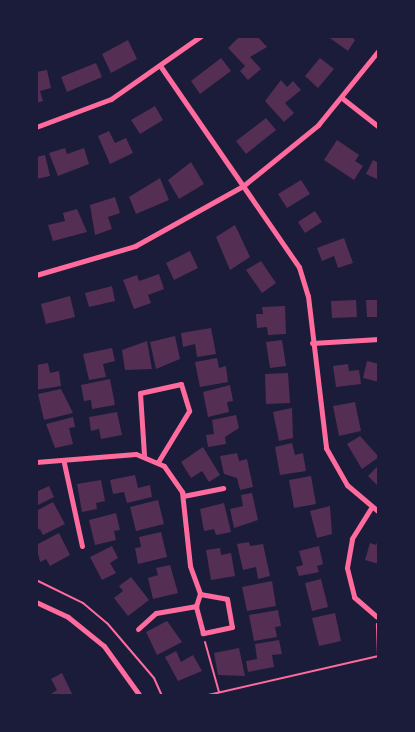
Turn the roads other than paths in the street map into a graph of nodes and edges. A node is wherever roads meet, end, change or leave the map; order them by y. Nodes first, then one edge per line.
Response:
1 (201, 36) edge
2 (379, 50) edge
3 (161, 67) junction
4 (342, 98) junction
5 (36, 127) edge
6 (379, 127) edge
7 (243, 186) junction
8 (36, 275) edge
9 (379, 339) edge
10 (312, 343) junction
11 (144, 455) junction
12 (36, 461) edge
13 (158, 462) junction
14 (64, 463) junction
15 (223, 488) dead end
16 (183, 496) junction
17 (371, 508) junction
18 (379, 512) edge
19 (82, 546) dead end
20 (200, 594) junction
21 (36, 602) edge
22 (196, 606) junction
23 (376, 617) road end
24 (138, 629) dead end
25 (140, 696) edge

1 - 3 street
2 - 4 street
3 - 5 street
3 - 7 street
4 - 6 street
4 - 7 street
7 - 8 street
7 - 10 street
9 - 10 street
10 - 17 street
11 - 13 street
11 - 13 street
11 - 14 street
12 - 14 street
13 - 16 street
14 - 19 street
15 - 16 street
16 - 20 street
17 - 18 street
17 - 23 street
20 - 22 street
20 - 22 street
21 - 25 street
22 - 24 street

